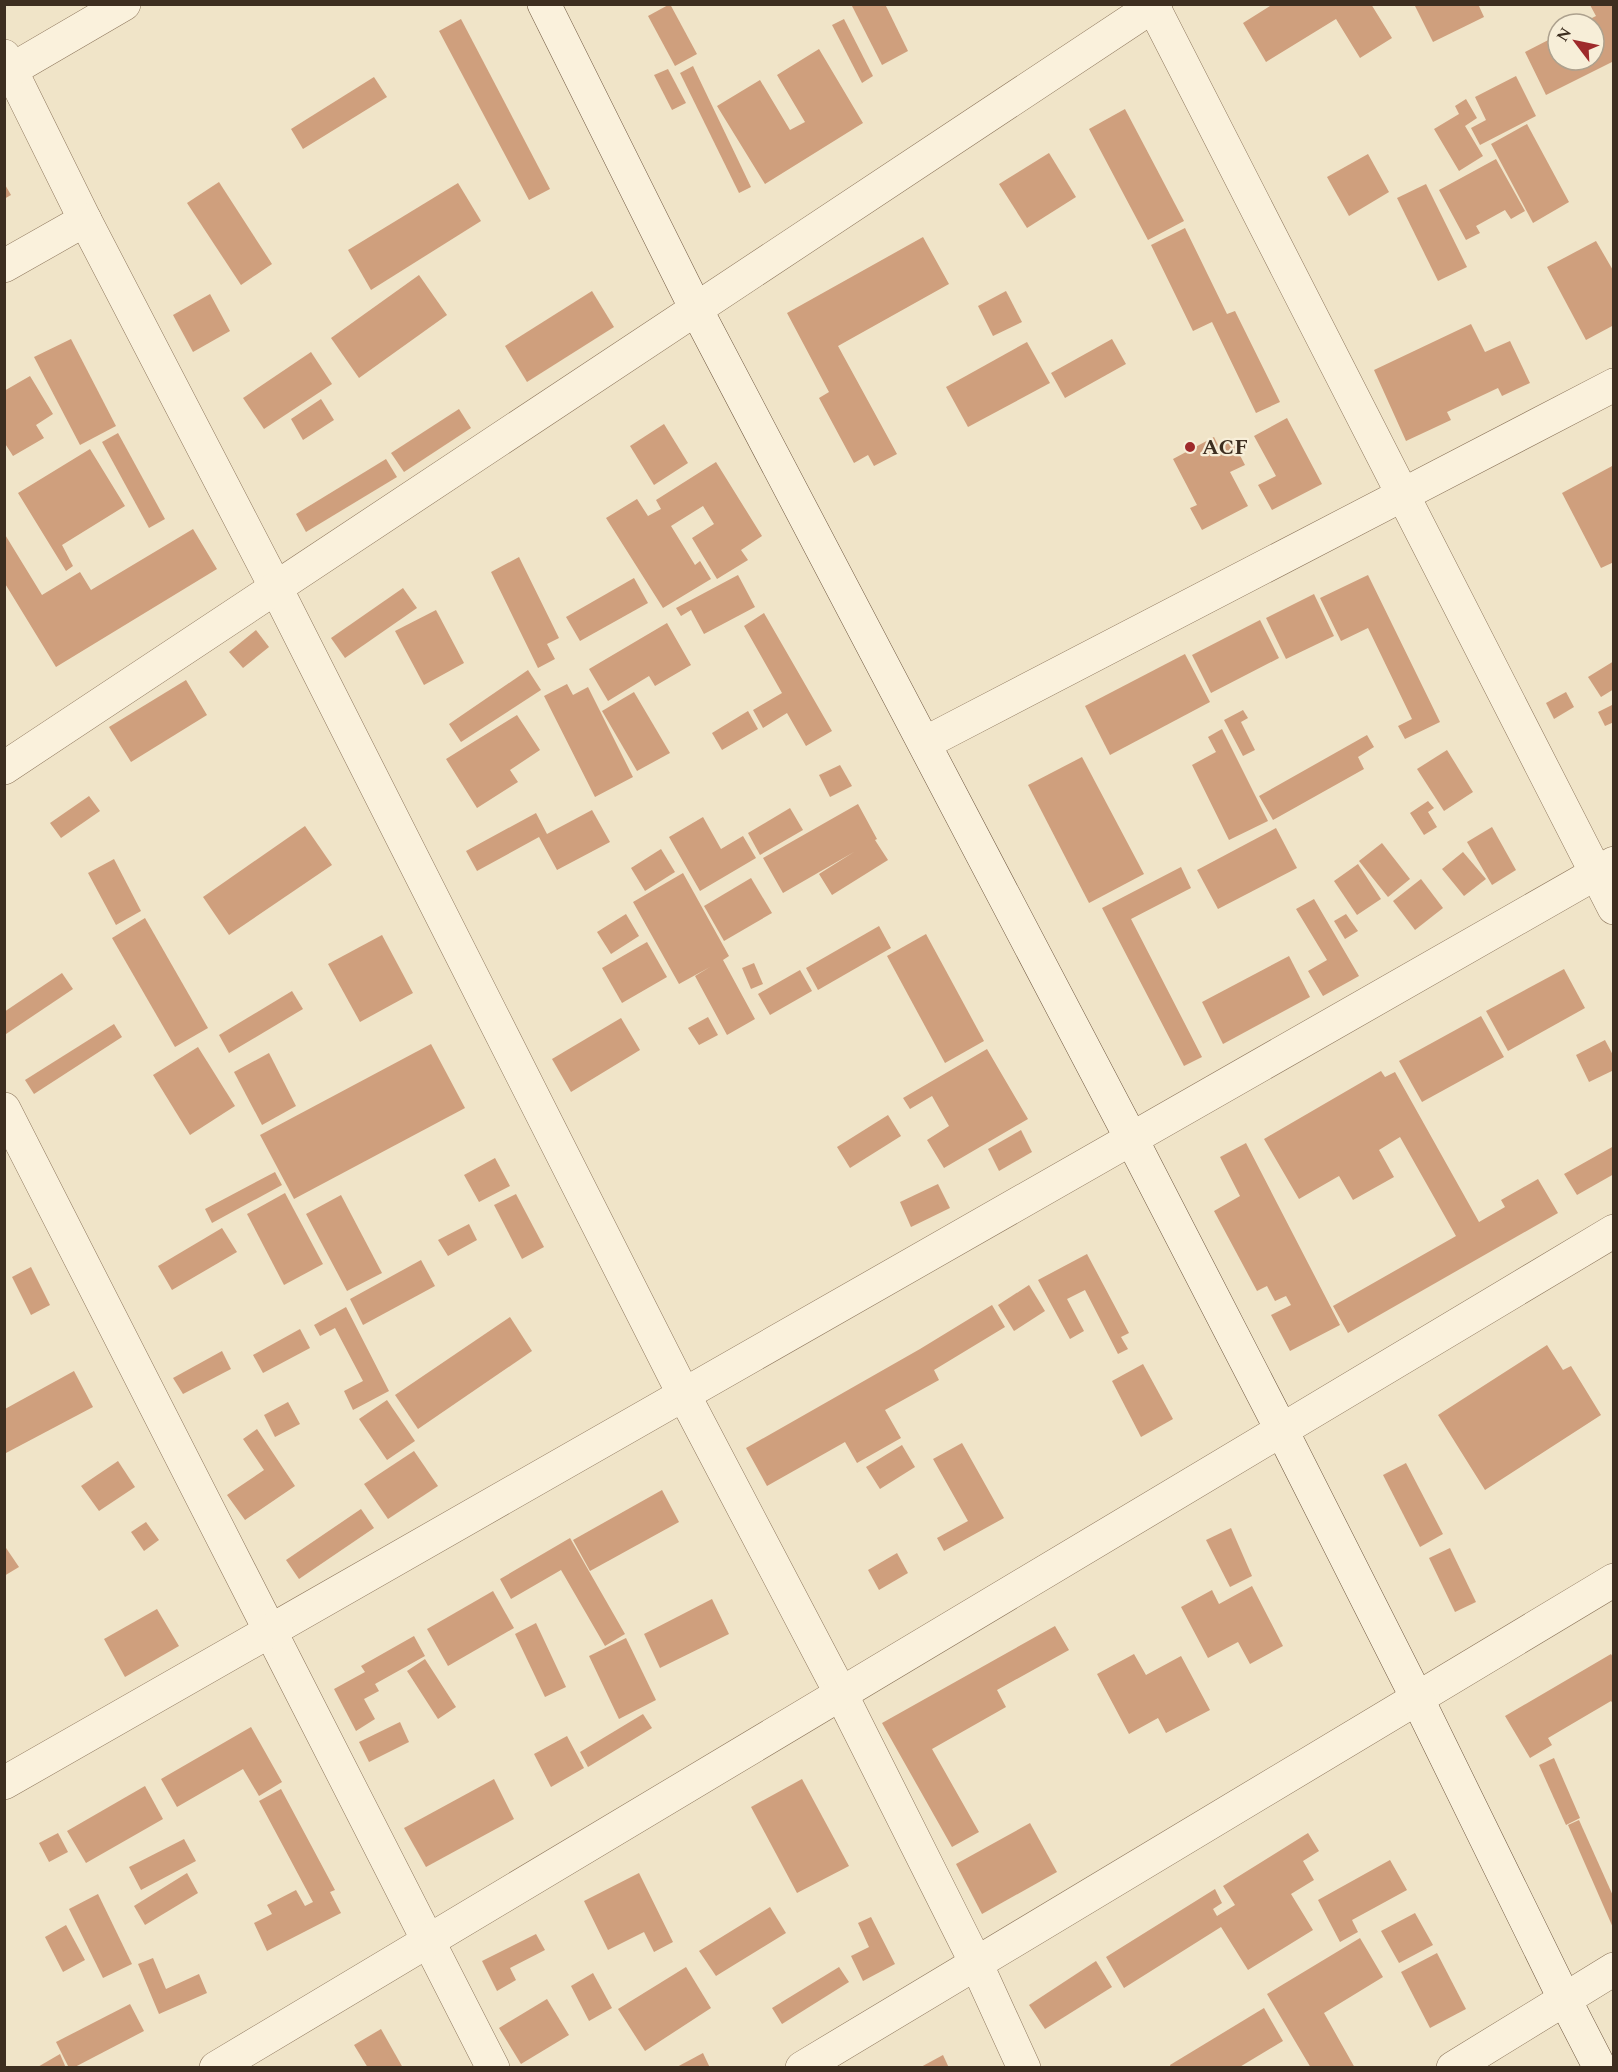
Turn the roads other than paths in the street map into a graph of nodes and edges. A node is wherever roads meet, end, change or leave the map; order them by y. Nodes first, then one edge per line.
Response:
1 (124, 4) edge
2 (544, 4) edge
3 (1153, 5) edge
4 (7, 67) edge
5 (85, 220) junction
6 (4, 266) edge
7 (696, 309) junction
8 (1614, 385) edge
9 (1402, 495) junction
10 (276, 588) junction
11 (925, 743) junction
12 (4, 768) edge
13 (1605, 868) edge
14 (1614, 908) edge
15 (4, 1108) edge
16 (1131, 1138) junction
17 (1614, 1231) edge
18 (683, 1394) junction
19 (1281, 1429) junction
20 (1614, 1580) edge
21 (270, 1630) junction
22 (840, 1692) junction
23 (1417, 1698) junction
24 (4, 1783) edge
25 (428, 1941) junction
26 (976, 1963) junction
27 (1614, 1969) edge
28 (1564, 1998) junction
29 (216, 2067) edge
30 (493, 2067) edge
31 (802, 2067) edge
32 (1024, 2067) edge
33 (1453, 2067) edge
34 (1600, 2067) edge

1 - 4 street
2 - 7 street
3 - 7 street
3 - 9 street
4 - 5 street
5 - 6 street
5 - 10 street
7 - 10 street
7 - 11 street
8 - 9 street
9 - 11 street
9 - 13 street
10 - 12 street
10 - 18 street
11 - 16 street
13 - 14 street
13 - 16 street
15 - 21 street
16 - 18 street
16 - 19 street
17 - 19 street
18 - 21 street
18 - 22 street
19 - 22 street
19 - 23 street
20 - 23 street
21 - 24 street
21 - 25 street
22 - 25 street
22 - 26 street
23 - 26 street
23 - 28 street
25 - 29 street
25 - 30 street
26 - 31 street
26 - 32 street
27 - 28 street
28 - 33 street
28 - 34 street

